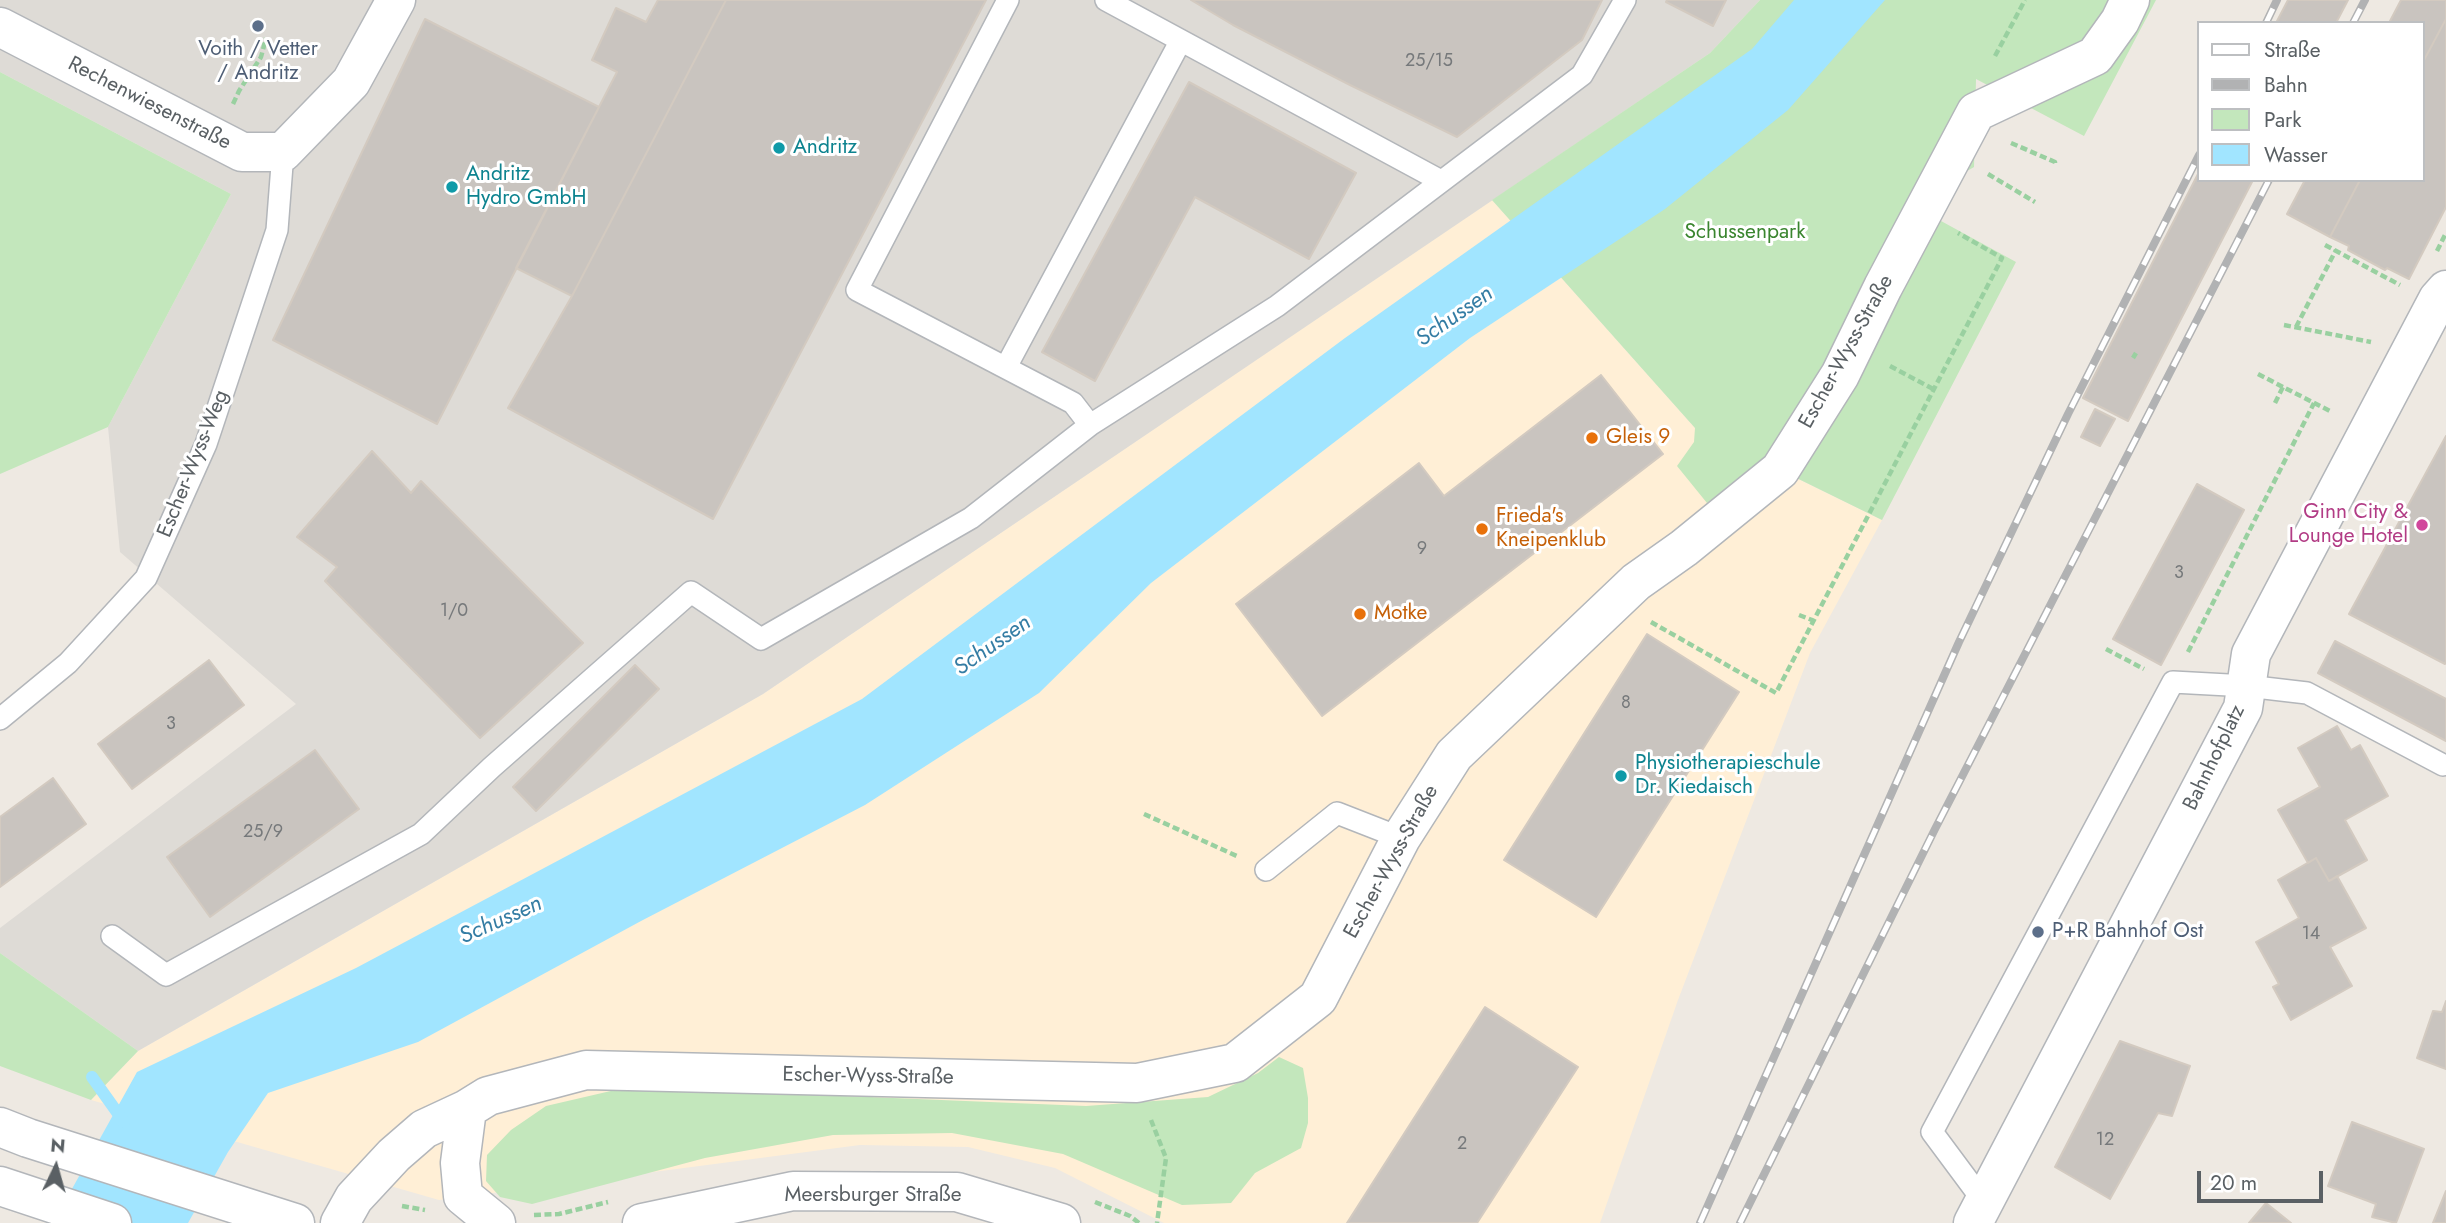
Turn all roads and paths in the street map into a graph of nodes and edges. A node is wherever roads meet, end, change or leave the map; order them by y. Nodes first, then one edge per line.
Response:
1 (396, 0) edge
2 (1008, 0) edge
3 (1106, 0) edge
4 (1625, 0) edge
5 (2130, 0) edge
6 (0, 27) edge
7 (267, 38) dead end
8 (1180, 42) junction
9 (219, 140) junction
10 (2002, 149) dead end
11 (283, 152) junction
12 (2055, 165) dead end
13 (1986, 173) dead end
14 (1441, 181) junction
15 (2035, 202) dead end
16 (1956, 231) dead end
17 (2325, 245) dead end
18 (2336, 250) junction
19 (2442, 295) edge
20 (2284, 325) dead end
21 (2295, 327) junction
22 (2367, 340) dead end
23 (1006, 368) junction
24 (2258, 374) dead end
25 (2283, 387) junction
26 (2275, 402) dead end
27 (2314, 403) junction
28 (1090, 425) junction
29 (2369, 431) junction
30 (1615, 602) junction
31 (1799, 615) dead end
32 (1812, 620) junction
33 (2106, 649) dead end
34 (2173, 682) junction
35 (2247, 685) junction
36 (0, 719) edge
37 (2443, 765) dead end
38 (1144, 814) dead end
39 (1401, 838) junction
40 (1266, 870) joint
41 (112, 936) dead end
42 (1136, 1083) junction
43 (467, 1109) junction
44 (14, 1133) edge
45 (5, 1188) edge
46 (1979, 1212) edge
47 (112, 1223) edge
48 (295, 1223) edge
49 (340, 1223) edge
50 (496, 1223) edge
51 (642, 1223) edge
52 (1061, 1223) edge
53 (1157, 1223) edge

1 - 11 street
2 - 23 lane
3 - 8 lane
4 - 14 lane
5 - 30 street, Escher-Wyss-Straße
6 - 9 street, Rechenwiesenstraße
7 - 9 path
8 - 14 lane
8 - 23 lane
9 - 11 street, Rechenwiesenstraße
10 - 12 path
11 - 36 lane, Escher-Wyss-Weg
13 - 15 path
14 - 28 lane
16 - 32 path
17 - 18 path
18 - 19 path
18 - 21 path
19 - 29 street, Bahnhofplatz
20 - 21 path
21 - 22 path
23 - 28 lane
24 - 25 path
25 - 26 path
25 - 27 path
27 - 29 path
27 - 34 path
28 - 41 lane
29 - 35 street, Bahnhofplatz
30 - 32 path
30 - 39 street, Escher-Wyss-Straße
31 - 32 path
33 - 34 path
34 - 35 lane
34 - 46 lane
35 - 37 lane
35 - 46 street, Bahnhofplatz
38 - 40 path
39 - 40 lane
39 - 42 street, Escher-Wyss-Straße
42 - 43 street, Escher-Wyss-Straße
42 - 53 path
43 - 49 street, Escher-Wyss-Straße
43 - 50 street
44 - 48 street
45 - 47 street
51 - 52 street, Meersburger Straße

